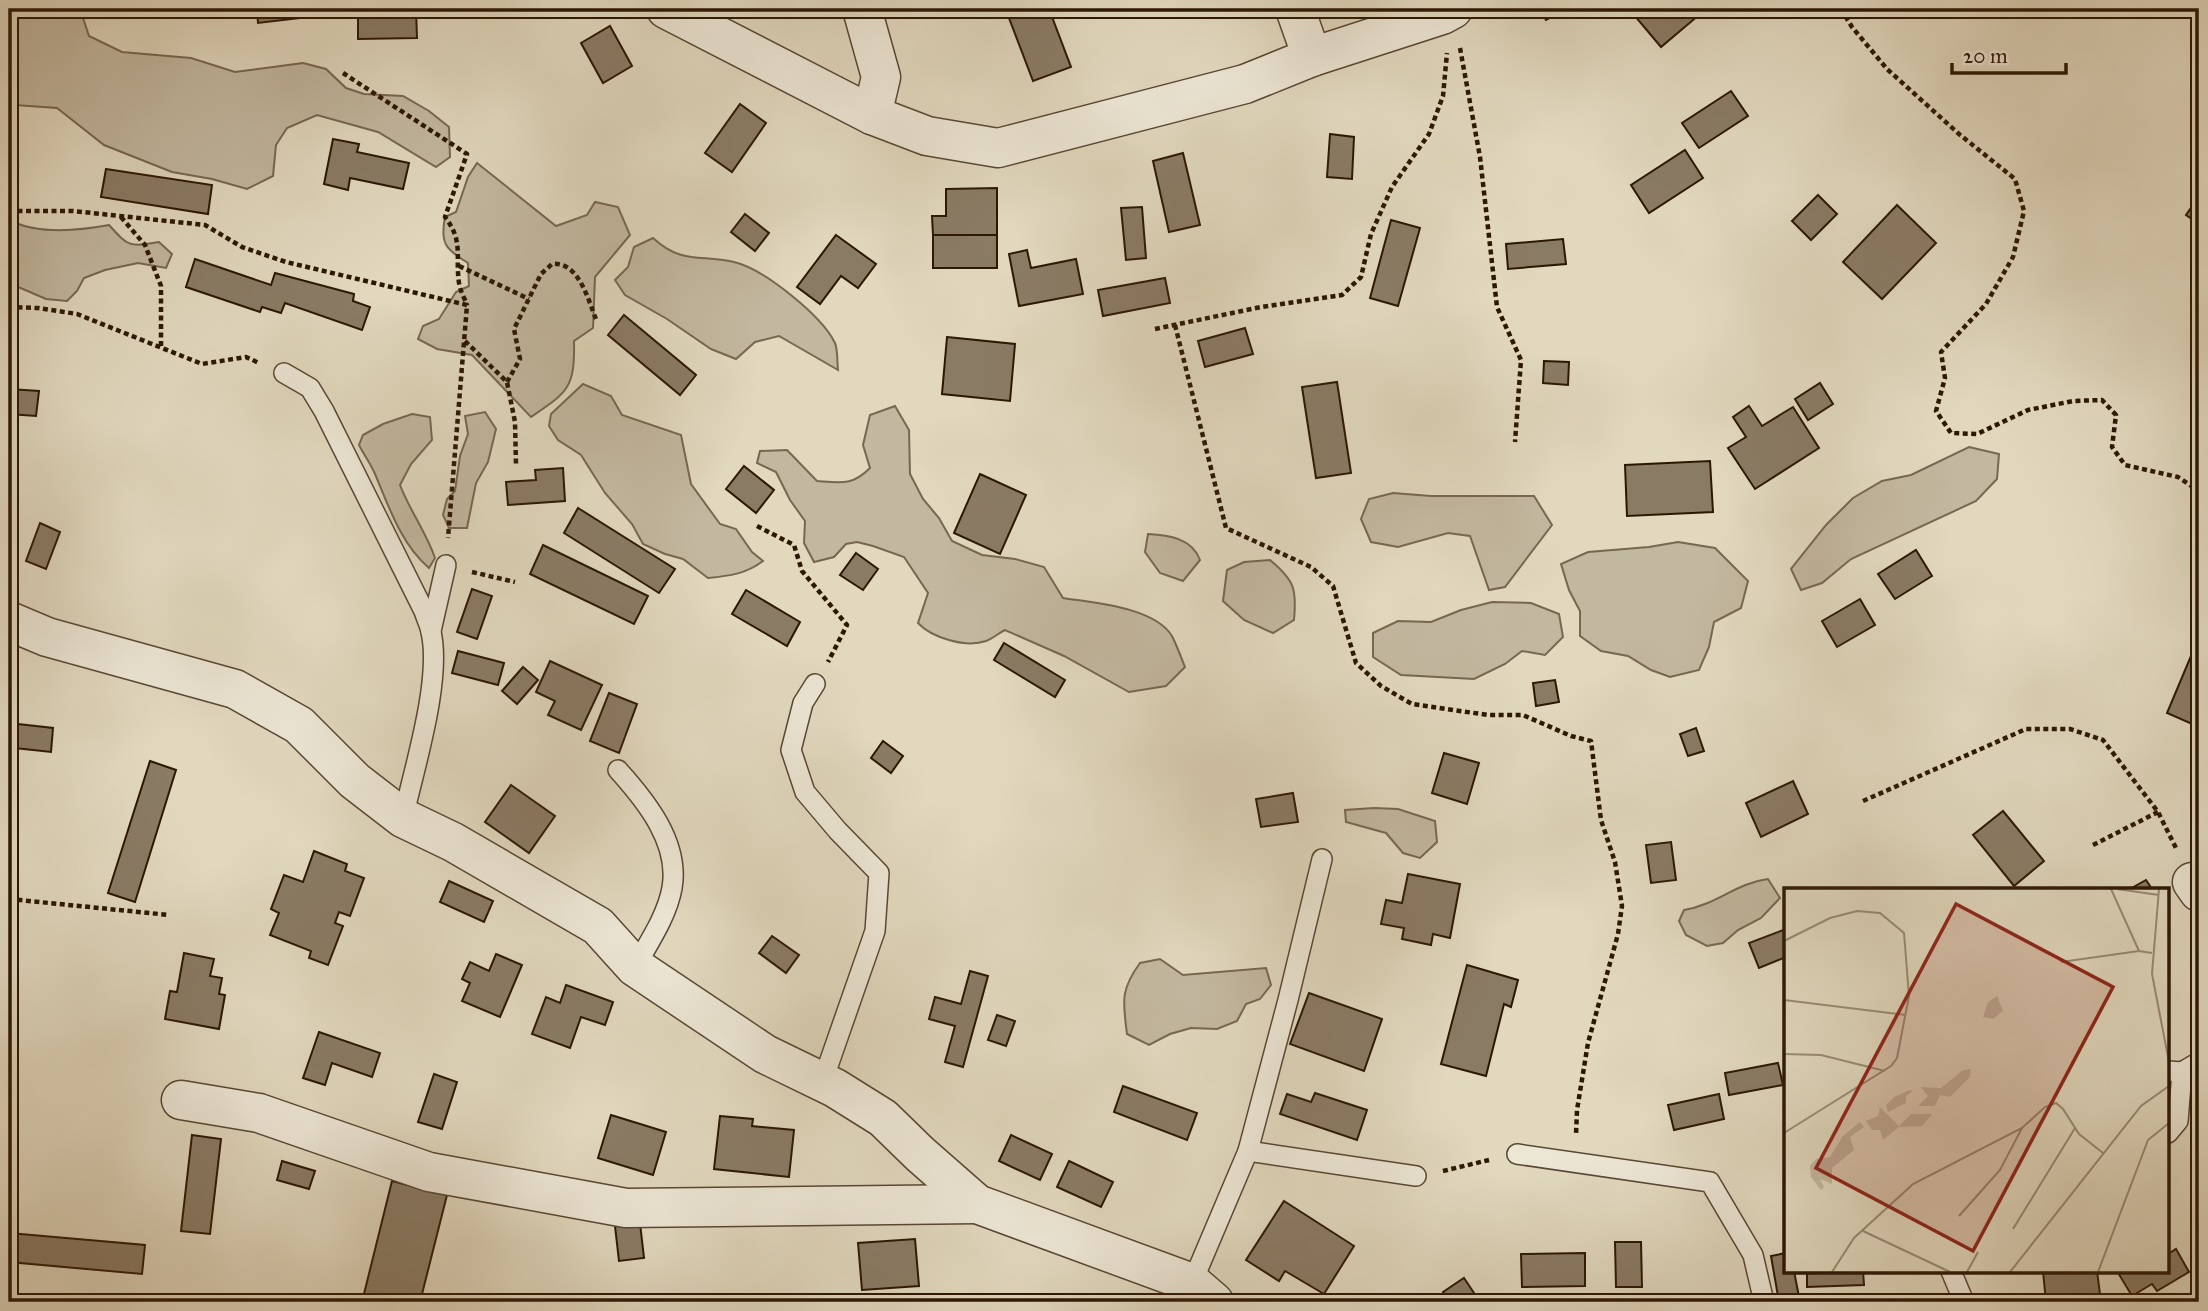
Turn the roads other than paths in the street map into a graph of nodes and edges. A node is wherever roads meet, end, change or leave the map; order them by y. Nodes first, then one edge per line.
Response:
1 (666, 9) edge
2 (862, 9) edge
3 (1295, 9) edge
4 (1453, 32) edge
5 (1312, 57) junction
6 (873, 115) junction
7 (284, 373) road end
8 (446, 565) road end
9 (9, 621) edge
10 (431, 631) junction
11 (815, 684) road end
12 (618, 770) dead end
13 (403, 818) junction
14 (1322, 859) dead end
15 (635, 967) junction
16 (2183, 1069) edge
17 (822, 1083) junction
18 (181, 1100) dead end
19 (2170, 1131) edge
20 (1248, 1152) junction
21 (1517, 1154) road end
22 (1416, 1177) road end
23 (977, 1204) junction
24 (1951, 1272) edge
25 (1203, 1293) edge
26 (1764, 1302) edge
27 (1964, 1302) edge

1 - 6 street
2 - 6 street
3 - 5 street
4 - 5 street
5 - 6 street
7 - 10 lane
8 - 10 lane
9 - 13 street
10 - 13 lane
11 - 17 lane
12 - 15 lane
13 - 15 street
14 - 20 lane
15 - 17 street
16 - 19 lane
17 - 23 street
18 - 23 street
20 - 22 lane
20 - 25 lane
21 - 26 lane
23 - 25 street
24 - 27 lane

